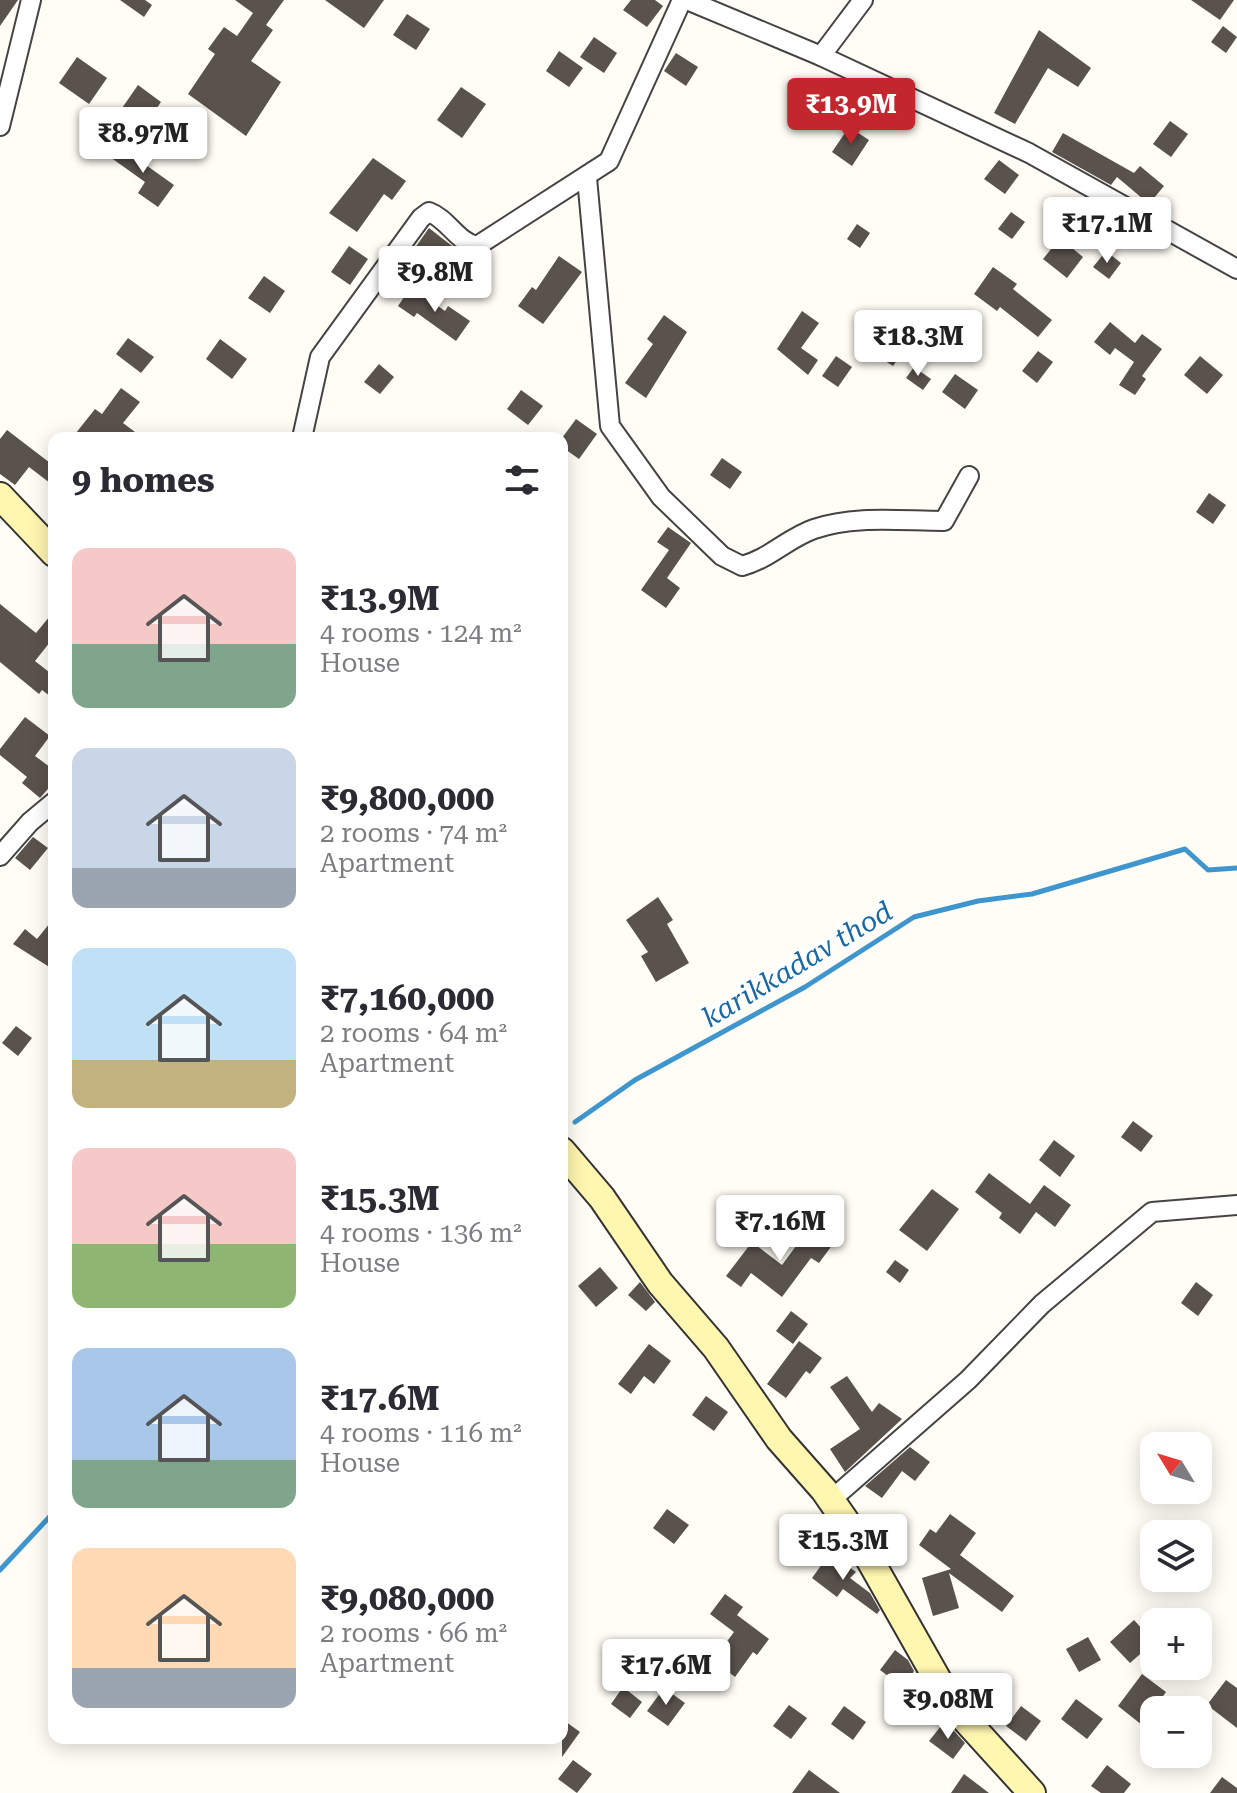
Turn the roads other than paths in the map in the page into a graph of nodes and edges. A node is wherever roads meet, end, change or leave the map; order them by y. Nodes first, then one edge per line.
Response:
1 (31, 0) edge
2 (684, 0) edge
3 (863, 0) edge
4 (821, 56) junction
5 (0, 126) edge
6 (587, 178) junction
7 (1237, 269) edge
8 (303, 432) edge
9 (969, 476) dead end
10 (0, 496) edge
11 (48, 547) edge
12 (48, 807) edge
13 (0, 856) edge
14 (568, 1158) edge
15 (1237, 1205) edge
16 (831, 1500) junction
17 (1032, 1793) edge

1 - 5 street
2 - 4 street
2 - 6 street
3 - 4 street
4 - 7 street
6 - 8 street
6 - 9 street
10 - 11 main road
12 - 13 street
14 - 16 main road
15 - 16 street
16 - 17 main road

